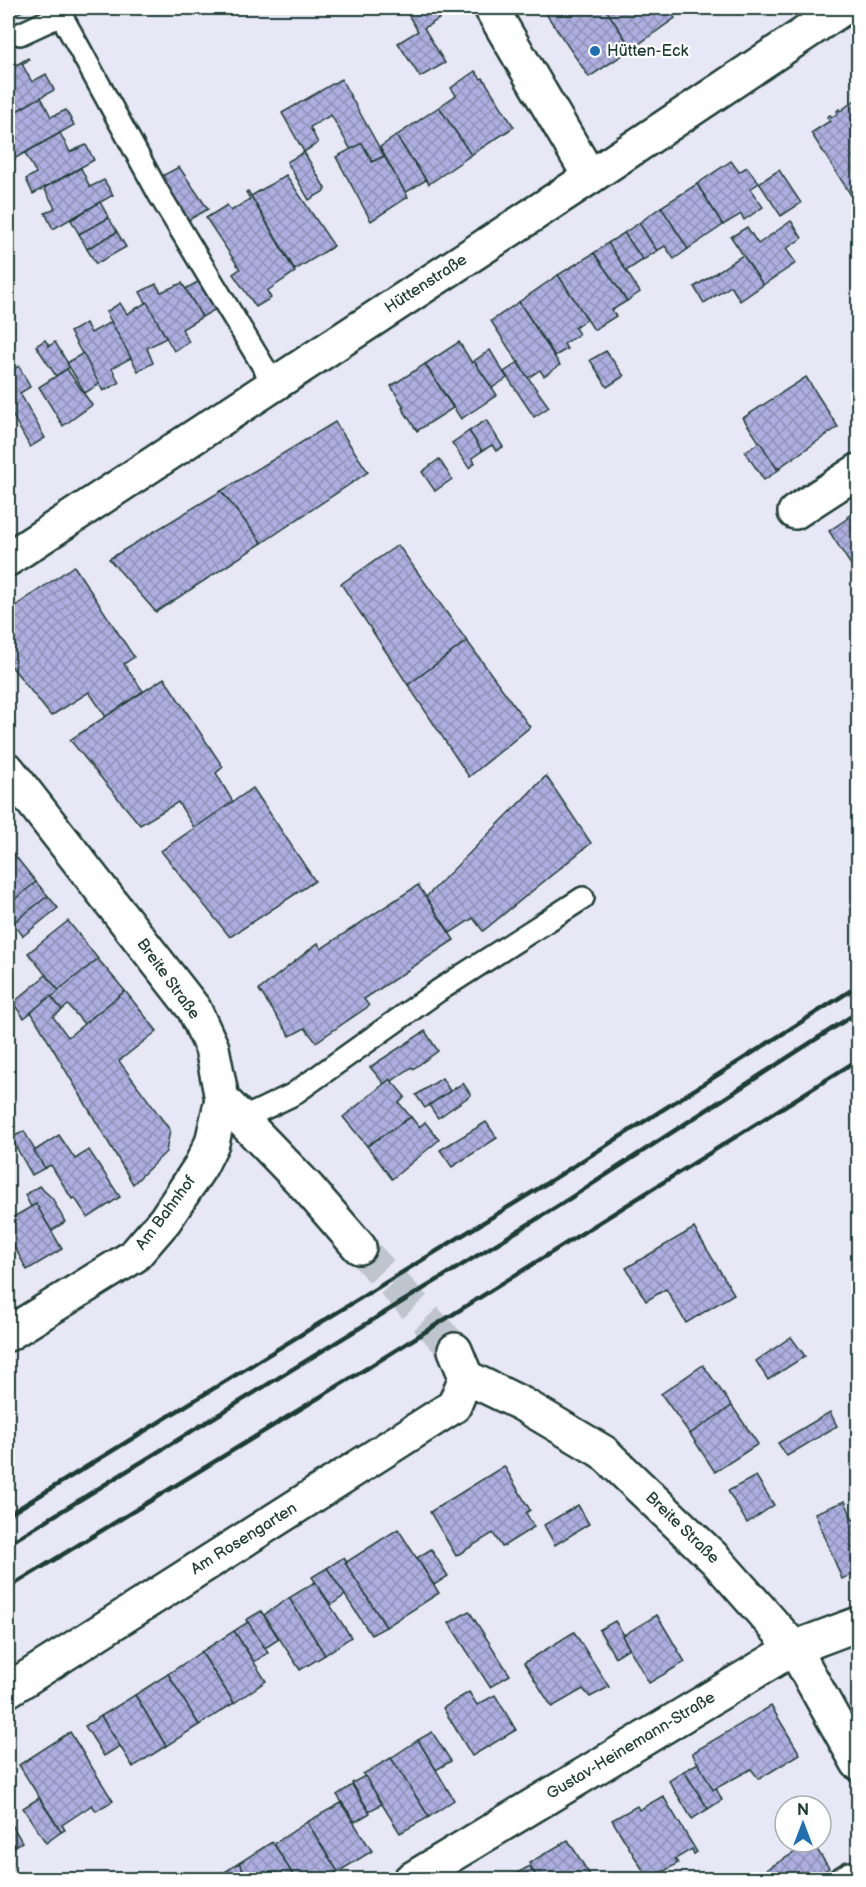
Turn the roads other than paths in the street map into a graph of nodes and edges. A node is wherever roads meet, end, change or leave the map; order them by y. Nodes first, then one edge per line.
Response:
1 (491, 8) edge
2 (843, 8) edge
3 (20, 34) dead end
4 (590, 177) junction
5 (274, 384) junction
6 (858, 471) edge
7 (795, 512) dead end
8 (8, 559) edge
9 (8, 770) edge
10 (583, 898) dead end
11 (232, 1109) junction
12 (358, 1247) tunnel mouth
13 (8, 1334) edge
14 (460, 1363) joint
15 (858, 1624) edge
16 (794, 1648) junction
17 (8, 1690) edge
18 (858, 1763) edge
19 (410, 1880) edge

1 - 4 street
2 - 4 street, Hüttenstraße
3 - 5 lane
4 - 5 street, Hüttenstraße
5 - 8 street, Hüttenstraße
6 - 7 street
9 - 11 street, Breite Straße
10 - 11 lane
11 - 12 street
11 - 13 street, Am Bahnhof
14 - 16 street, Breite Straße
14 - 17 street, Am Rosengarten
15 - 16 street, Gustav-Heinemann-Straße
16 - 18 street, Breite Straße
16 - 19 street, Gustav-Heinemann-Straße

